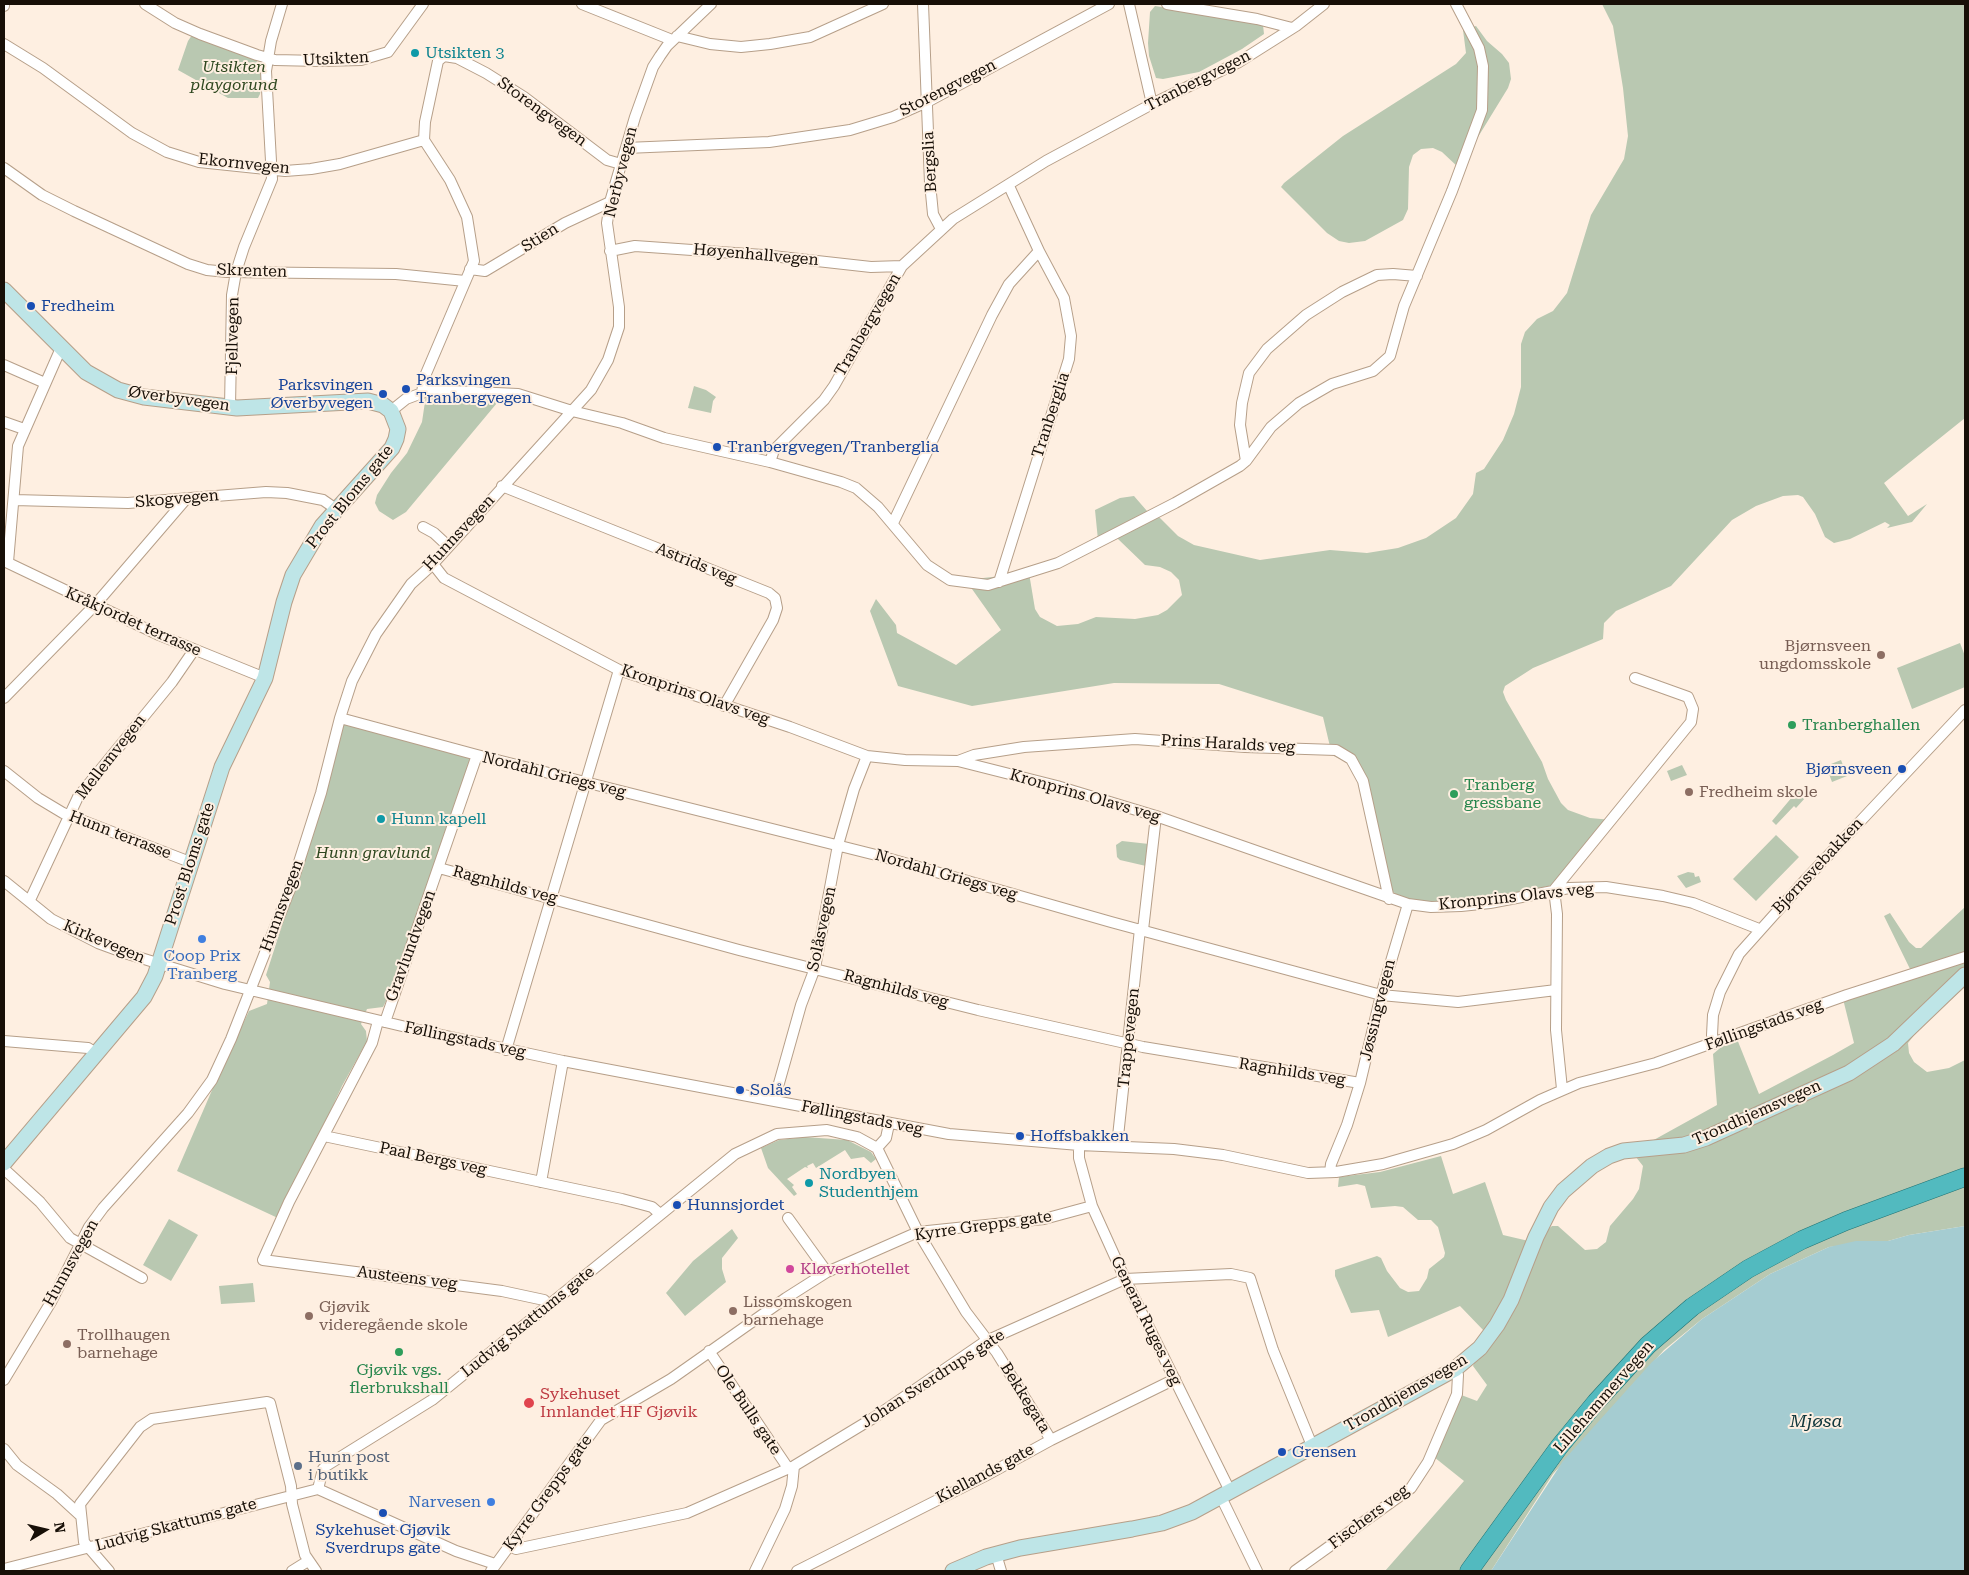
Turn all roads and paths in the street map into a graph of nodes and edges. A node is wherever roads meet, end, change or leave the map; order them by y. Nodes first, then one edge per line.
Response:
1 (145, 4) edge
2 (282, 4) edge
3 (423, 4) edge
4 (582, 4) edge
5 (712, 4) edge
6 (883, 4) edge
7 (923, 4) edge
8 (1109, 4) edge
9 (1129, 4) edge
10 (1167, 4) edge
11 (1324, 4) edge
12 (1456, 4) edge
13 (1292, 28) junction
14 (675, 38) junction
15 (4, 44) edge
16 (267, 58) junction
17 (927, 102) junction
18 (1152, 104) junction
19 (424, 140) junction
20 (626, 148) junction
21 (621, 164) junction
22 (4, 168) edge
23 (272, 170) junction
24 (1009, 186) junction
25 (610, 202) junction
26 (941, 229) junction
27 (1039, 250) junction
28 (610, 251) junction
29 (902, 266) junction
30 (470, 269) junction
31 (236, 272) junction
32 (1416, 276) junction
33 (465, 281) junction
34 (4, 290) edge
35 (61, 348) junction
36 (4, 365) edge
37 (45, 383) junction
38 (422, 392) junction
39 (230, 407) junction
40 (572, 411) junction
41 (391, 412) junction
42 (4, 422) edge
43 (24, 429) junction
44 (1246, 461) junction
45 (770, 462) junction
46 (502, 486) junction
47 (186, 499) junction
48 (14, 500) junction
49 (336, 509) junction
50 (893, 523) junction
51 (423, 527) dead end
52 (448, 546) junction
53 (6, 561) edge
54 (433, 564) junction
55 (999, 582) junction
56 (96, 606) junction
57 (194, 650) junction
58 (619, 670) junction
59 (266, 678) junction
60 (1634, 678) dead end
61 (4, 698) edge
62 (724, 706) junction
63 (1965, 710) edge
64 (340, 718) junction
65 (477, 756) junction
66 (867, 756) junction
67 (958, 760) junction
68 (4, 771) edge
69 (586, 782) junction
70 (70, 816) junction
71 (1156, 816) junction
72 (838, 845) junction
73 (190, 862) junction
74 (438, 868) junction
75 (4, 881) edge
76 (1554, 890) junction
77 (552, 897) junction
78 (1389, 899) junction
79 (30, 900) junction
80 (1408, 904) junction
81 (1759, 929) junction
82 (1141, 930) junction
83 (1965, 957) edge
84 (158, 964) junction
85 (815, 968) junction
86 (1965, 975) edge
87 (250, 989) junction
88 (1556, 990) junction
89 (1381, 995) junction
90 (381, 1022) junction
91 (4, 1041) edge
92 (1128, 1044) junction
93 (1714, 1044) junction
94 (506, 1050) junction
95 (98, 1054) junction
96 (563, 1062) junction
97 (1360, 1083) junction
98 (1562, 1089) junction
99 (774, 1101) junction
100 (889, 1124) junction
101 (324, 1136) junction
102 (1079, 1144) junction
103 (1117, 1146) junction
104 (877, 1148) junction
105 (4, 1163) edge
106 (4, 1169) edge
107 (1330, 1172) junction
108 (1965, 1177) edge
109 (541, 1182) junction
110 (1092, 1206) junction
111 (660, 1214) junction
112 (788, 1218) dead end
113 (918, 1232) junction
114 (81, 1243) junction
115 (263, 1260) joint
116 (827, 1272) junction
117 (142, 1278) dead end
118 (1125, 1279) junction
119 (549, 1304) junction
120 (986, 1341) junction
121 (709, 1351) junction
122 (1455, 1369) junction
123 (1175, 1379) junction
124 (4, 1380) edge
125 (1051, 1440) junction
126 (1313, 1448) junction
127 (4, 1449) edge
128 (791, 1467) junction
129 (318, 1489) junction
130 (292, 1494) junction
131 (1226, 1494) junction
132 (81, 1516) junction
133 (508, 1546) junction
134 (88, 1548) junction
135 (996, 1554) junction
136 (308, 1561) junction
137 (493, 1568) edge
138 (4, 1569) edge
139 (109, 1571) edge
140 (292, 1571) edge
141 (316, 1571) edge
142 (755, 1571) edge
143 (797, 1571) edge
144 (953, 1571) edge
145 (1001, 1571) edge
146 (1257, 1571) edge
147 (1295, 1571) edge
148 (1469, 1571) edge

1 - 16 street, Utsikten
2 - 16 street, Fjellvegen
3 - 16 street, Utsikten
4 - 14 street
5 - 14 street, Nerbyvegen
6 - 14 street
7 - 17 street, Bergslia
8 - 17 street, Storengvegen
9 - 18 street
10 - 13 street
11 - 13 street, Tranbergvegen
12 - 32 street
13 - 18 street, Tranbergvegen
14 - 20 street, Nerbyvegen
15 - 23 street, Ekornvegen
16 - 23 street, Fjellvegen
17 - 20 street, Storengvegen
17 - 26 street, Bergslia
18 - 24 street, Tranbergvegen
19 - 21 street, Storengvegen
19 - 23 street, Ekornvegen
19 - 30 street
20 - 21 street, Nerbyvegen
21 - 25 street, Nerbyvegen
22 - 31 street, Skrenten
23 - 31 street, Fjellvegen
24 - 26 street, Tranbergvegen
24 - 27 street, Tranberglia
25 - 28 street, Nerbyvegen
25 - 30 street, Stien
26 - 29 street, Tranbergvegen
27 - 50 street
27 - 55 street, Tranberglia
28 - 29 street, Høyenhallvegen
28 - 40 street, Nerbyvegen
29 - 45 street, Tranbergvegen
30 - 33 street
31 - 33 street, Skrenten
31 - 39 street, Fjellvegen
32 - 44 street
32 - 44 street
33 - 38 street
34 - 35 main road, Øverbyvegen
35 - 37 street
35 - 39 main road, Øverbyvegen
36 - 37 street
37 - 43 street
38 - 40 street
38 - 41 street
39 - 41 main road, Øverbyvegen
40 - 45 street
40 - 46 street, Hunnsvegen
41 - 49 main road, Prost Bloms gate
42 - 43 street
43 - 48 street
44 - 55 street
45 - 50 street
46 - 52 street, Hunnsvegen
46 - 62 street, Astrids veg
47 - 48 street, Skogvegen
47 - 49 street, Skogvegen
47 - 56 street
48 - 53 street
49 - 59 main road, Prost Bloms gate
50 - 55 street
51 - 52 street
52 - 54 street, Hunnsvegen
53 - 56 street, Kråkjordet terrasse
54 - 58 street, Kronprins Olavs veg
54 - 64 street, Hunnsvegen
56 - 57 street, Kråkjordet terrasse
56 - 61 street
57 - 59 street, Kråkjordet terrasse
57 - 70 street, Mellemvegen
58 - 62 street, Kronprins Olavs veg
58 - 69 street
59 - 73 main road, Prost Bloms gate
60 - 76 street
62 - 66 street, Kronprins Olavs veg
63 - 81 street, Bjørnsvebakken
64 - 65 street, Nordahl Griegs veg
64 - 87 street, Hunnsvegen
65 - 69 street, Nordahl Griegs veg
65 - 74 street, Gravlundvegen
66 - 67 street, Kronprins Olavs veg
66 - 72 street, Solåsvegen
67 - 71 street, Kronprins Olavs veg
67 - 78 street, Prins Haralds veg
68 - 70 street, Hunn terrasse
69 - 72 street, Nordahl Griegs veg
69 - 77 street
70 - 73 street, Hunn terrasse
70 - 79 street, Mellemvegen
71 - 78 street, Kronprins Olavs veg
71 - 82 street, Trappevegen
72 - 82 street, Nordahl Griegs veg
72 - 85 street, Solåsvegen
73 - 84 main road, Prost Bloms gate
74 - 77 street, Ragnhilds veg
74 - 90 street, Gravlundvegen
75 - 79 street, Kirkevegen
76 - 80 street, Kronprins Olavs veg
76 - 81 street, Kronprins Olavs veg
76 - 88 street
77 - 85 street, Ragnhilds veg
77 - 94 street
78 - 80 street, Kronprins Olavs veg
79 - 84 street, Kirkevegen
80 - 89 street, Jøssingvegen
81 - 93 street, Bjørnsvebakken
82 - 89 street, Nordahl Griegs veg
82 - 92 street, Trappevegen
83 - 93 street, Føllingstads veg
84 - 87 street, Føllingstads veg
84 - 95 main road, Prost Bloms gate
85 - 92 street, Ragnhilds veg
85 - 99 street, Solåsvegen
86 - 122 main road, Trondhjemsvegen
87 - 90 street, Føllingstads veg
87 - 114 street, Hunnsvegen
88 - 89 street, Nordahl Griegs veg
88 - 98 street
89 - 97 street, Jøssingvegen
90 - 94 street, Føllingstads veg
90 - 101 street, Gravlundvegen
91 - 95 street
92 - 97 street, Ragnhilds veg
92 - 103 street, Trappevegen
93 - 98 street, Føllingstads veg
94 - 96 street, Føllingstads veg
95 - 105 main road, Prost Bloms gate
96 - 99 street, Føllingstads veg
96 - 109 street
97 - 107 street, Jøssingvegen
98 - 107 street, Føllingstads veg
99 - 100 street, Føllingstads veg
100 - 102 street, Føllingstads veg
100 - 104 street
101 - 109 street, Paal Bergs veg
101 - 115 street, Gravlundvegen
102 - 103 street, Føllingstads veg
102 - 110 street, General Ruges veg
103 - 107 street, Føllingstads veg
104 - 111 street, Ludvig Skattums gate
104 - 113 street, Bekkegata
106 - 114 street
108 - 148 highway, Lillehammervegen
109 - 111 street, Paal Bergs veg
110 - 113 street, Kyrre Grepps gate
110 - 118 street, General Ruges veg
111 - 119 street, Ludvig Skattums gate
112 - 116 street
113 - 116 street, Kyrre Grepps gate
113 - 120 street, Bekkegata
114 - 117 street
114 - 124 street, Hunnsvegen
115 - 119 street, Austeens veg
116 - 121 street, Kyrre Grepps gate
118 - 120 street, Johan Sverdrups gate
118 - 123 street, General Ruges veg
118 - 126 street, Johan Sverdrups gate
119 - 129 street, Ludvig Skattums gate
120 - 125 street, Bekkegata
120 - 128 street, Johan Sverdrups gate
121 - 128 street, Ole Bulls gate
121 - 133 street, Kyrre Grepps gate
122 - 126 main road, Trondhjemsvegen
122 - 147 street, Fischers veg
123 - 125 street, Kiellands gate
123 - 131 street, General Ruges veg
125 - 143 street, Kiellands gate
126 - 131 main road, Trondhjemsvegen
127 - 132 street
128 - 133 street, Johan Sverdrups gate
128 - 142 street, Ole Bulls gate
129 - 130 street, Ludvig Skattums gate
129 - 137 street
130 - 132 street
130 - 134 street, Ludvig Skattums gate
130 - 136 street
131 - 135 main road, Trondhjemsvegen
131 - 146 street, General Ruges veg
132 - 134 street
133 - 137 street, Kyrre Grepps gate
134 - 138 street, Ludvig Skattums gate
134 - 139 street
135 - 144 main road, Trondhjemsvegen
135 - 145 street
136 - 140 street
136 - 141 street

